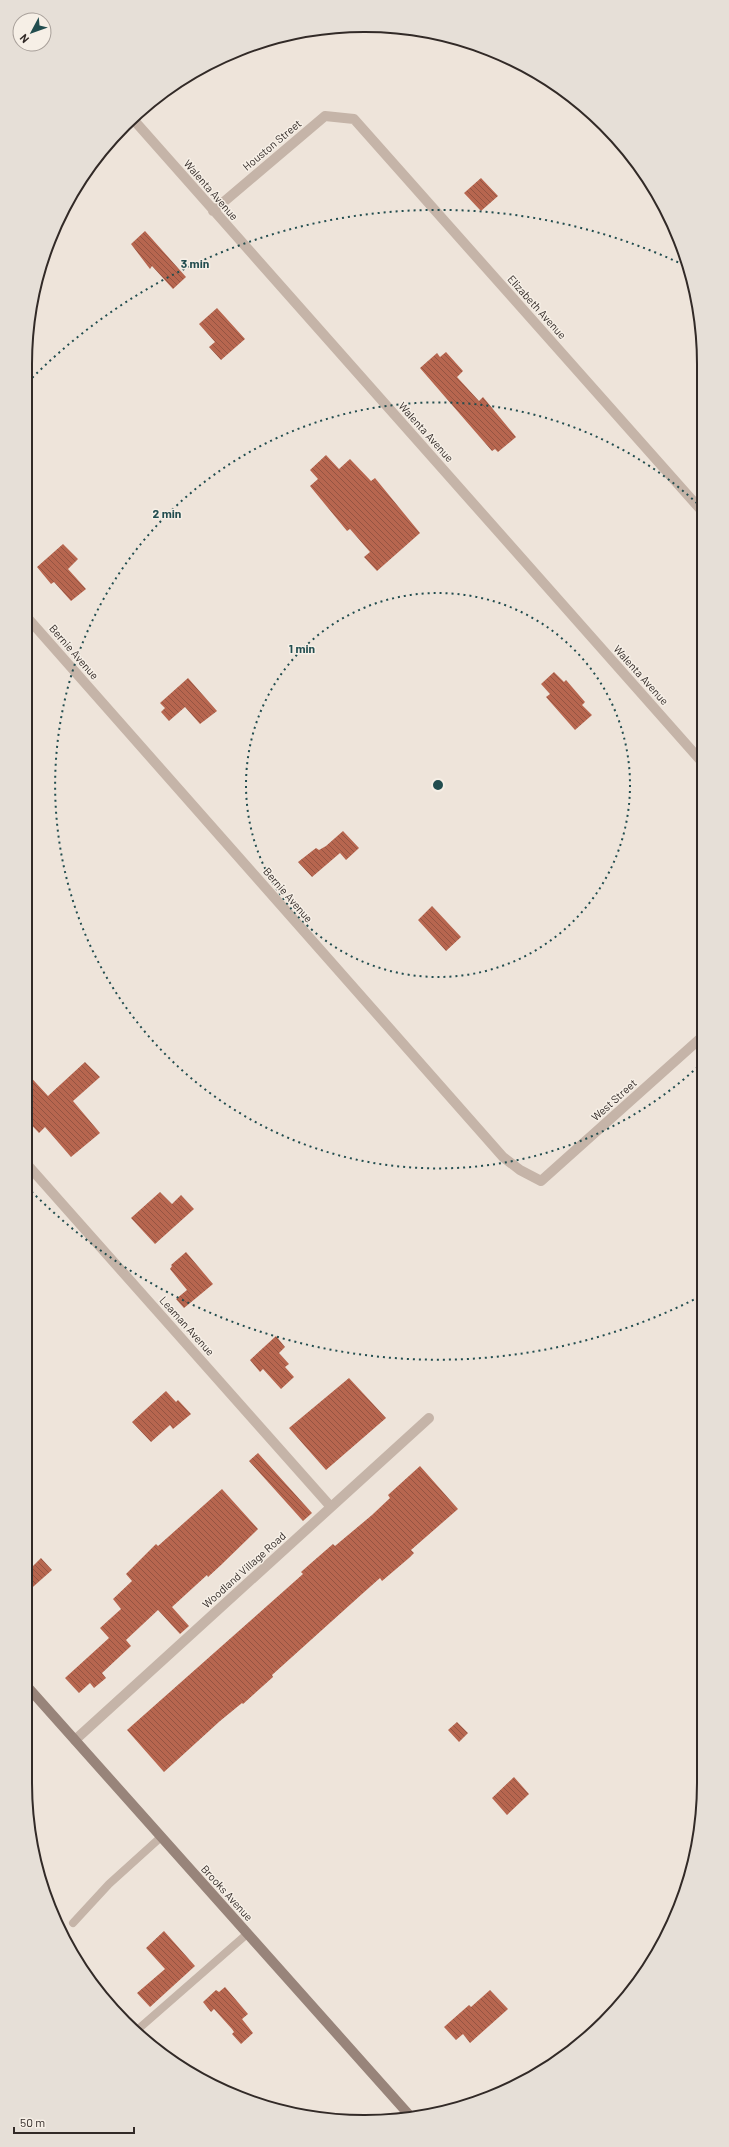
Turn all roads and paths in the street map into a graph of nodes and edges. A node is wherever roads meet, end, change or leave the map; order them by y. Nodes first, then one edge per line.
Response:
1 (354, 119) joint
2 (136, 123) edge
3 (213, 211) junction
4 (697, 504) edge
5 (32, 623) edge
6 (697, 756) edge
7 (697, 1041) edge
8 (32, 1170) edge
9 (541, 1181) joint
10 (429, 1418) dead end
11 (331, 1507) junction
12 (32, 1692) edge
13 (75, 1740) junction
14 (161, 1837) junction
15 (73, 1923) dead end
16 (247, 1934) junction
17 (140, 2028) edge
18 (407, 2112) edge

1 - 3 street, Houston Street
1 - 4 street, Elizabeth Avenue
2 - 3 street, Walenta Avenue
3 - 6 street, Walenta Avenue
5 - 9 street, Bernie Avenue
7 - 9 street, West Street
8 - 11 street, Leaman Avenue
10 - 11 street, Woodland Village Road
11 - 13 street, Woodland Village Road
12 - 13 street, Brooks Avenue
13 - 14 street, Brooks Avenue
14 - 15 lane
14 - 16 street, Brooks Avenue
16 - 17 lane
16 - 18 street, Brooks Avenue

